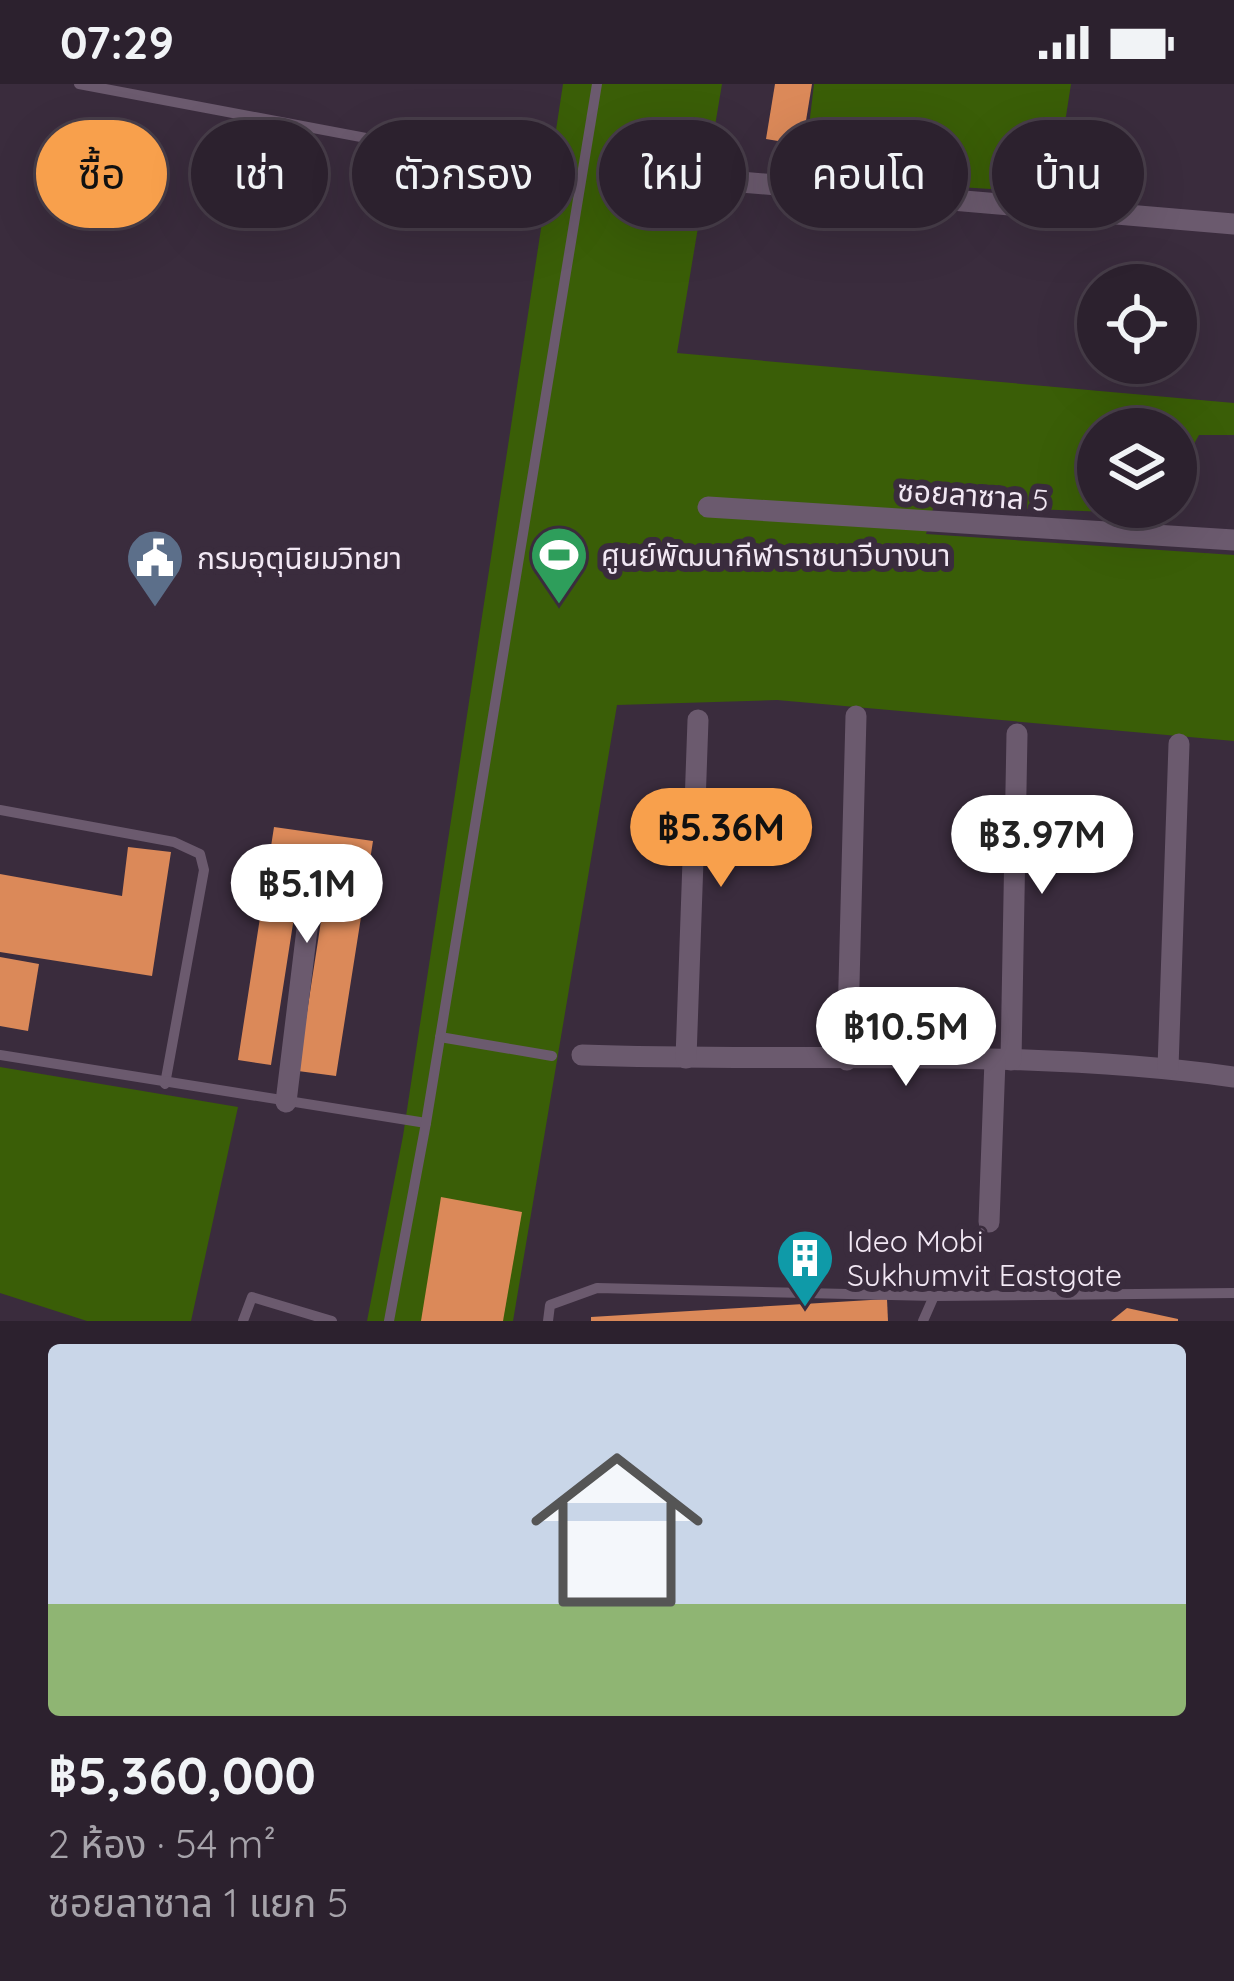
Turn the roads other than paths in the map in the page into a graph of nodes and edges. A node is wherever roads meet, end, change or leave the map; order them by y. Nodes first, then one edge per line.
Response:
1 (80, 84) edge
2 (597, 84) edge
3 (352, 135) edge
4 (746, 182) edge
5 (1234, 224) edge
6 (708, 507) dead end
7 (1234, 540) edge
8 (856, 716) dead end
9 (698, 719) dead end
10 (1017, 734) dead end
11 (1179, 745) dead end
12 (0, 810) edge
13 (313, 880) dead end
14 (440, 1037) junction
15 (0, 1055) edge
16 (582, 1055) dead end
17 (552, 1056) dead end
18 (686, 1058) junction
19 (847, 1060) junction
20 (1003, 1060) junction
21 (1168, 1068) junction
22 (1234, 1077) edge
23 (165, 1084) junction
24 (286, 1102) junction
25 (426, 1123) junction
26 (989, 1222) dead end
27 (1234, 1292) edge
28 (934, 1296) junction
29 (243, 1321) edge
30 (332, 1321) edge
31 (389, 1321) edge
32 (548, 1321) edge
33 (923, 1321) edge

1 - 3 lane
2 - 14 lane
4 - 5 street
6 - 7 street, ซอยลาซาล 5
8 - 19 street
9 - 18 street
10 - 20 street
11 - 21 street
12 - 23 lane
13 - 24 street
14 - 17 lane
14 - 25 lane
15 - 23 lane
16 - 18 street
18 - 19 street
19 - 20 street
20 - 21 street
20 - 26 street
21 - 22 street
23 - 24 lane
24 - 25 lane
25 - 31 lane
27 - 28 lane
28 - 32 lane
28 - 33 lane
29 - 30 lane

